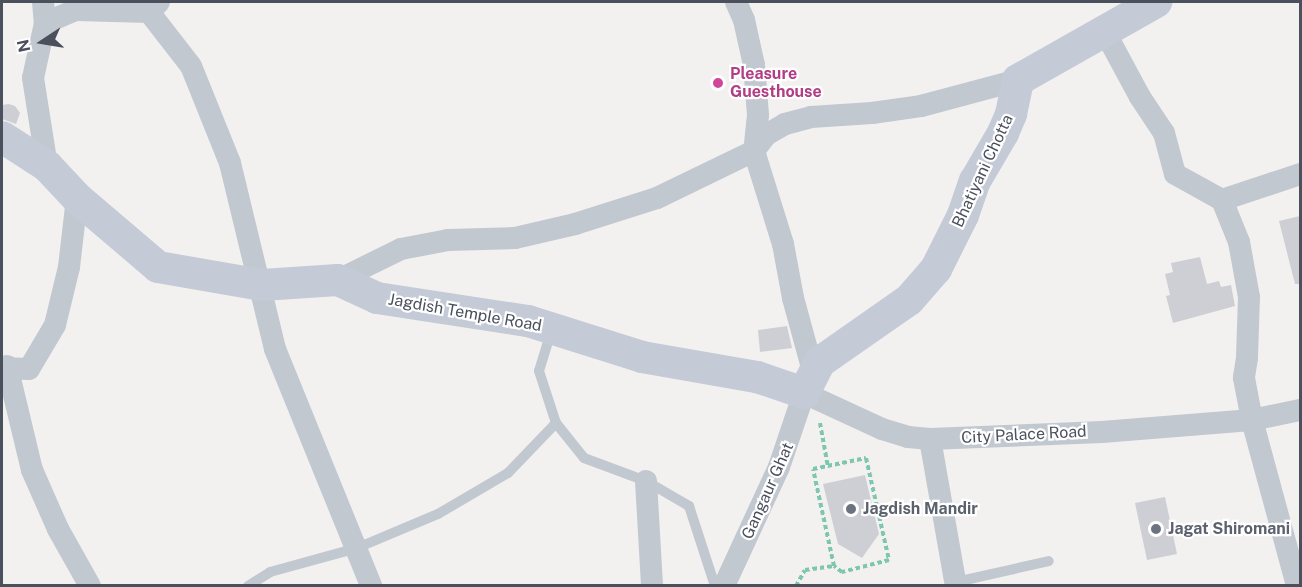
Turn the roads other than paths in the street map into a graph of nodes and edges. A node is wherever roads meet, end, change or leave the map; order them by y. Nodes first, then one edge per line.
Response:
1 (736, 2) edge
2 (1143, 5) edge
3 (154, 7) edge
4 (44, 12) edge
5 (1105, 32) junction
6 (1018, 80) junction
7 (2, 137) edge
8 (754, 151) junction
9 (47, 166) junction
10 (1300, 174) edge
11 (77, 198) junction
12 (1222, 200) junction
13 (338, 280) junction
14 (262, 285) junction
15 (552, 328) junction
16 (4, 367) edge
17 (811, 388) junction
18 (1300, 410) edge
19 (1252, 420) junction
20 (556, 423) junction
21 (930, 439) junction
22 (646, 481) junction
23 (357, 548) junction
24 (1049, 561) dead end
25 (956, 584) edge
26 (90, 585) edge
27 (248, 585) edge
28 (371, 585) edge
29 (652, 585) edge
30 (716, 585) edge
31 (724, 585) edge
32 (1297, 585) edge

1 - 8 street
2 - 5 main road
3 - 4 street
3 - 14 street
4 - 9 street
5 - 6 main road
5 - 12 street
6 - 8 street
6 - 17 main road, Bhatiyani Chotta
7 - 9 main road, Jagdish Temple Road
8 - 13 street
8 - 17 street
9 - 11 main road, Jagdish Temple Road
10 - 12 street
11 - 14 main road, Jagdish Temple Road
11 - 16 street
12 - 19 street
13 - 14 main road, Jagdish Temple Road
13 - 15 main road, Jagdish Temple Road
14 - 23 street
15 - 17 main road, Jagdish Temple Road
15 - 20 lane
16 - 26 street
17 - 21 street, City Palace Road
17 - 31 street, Gangaur Ghat
18 - 19 street
19 - 21 street, City Palace Road
19 - 32 street
20 - 22 lane
20 - 23 lane
21 - 25 street
22 - 29 street
22 - 30 lane
23 - 27 lane
23 - 28 street
24 - 25 lane

